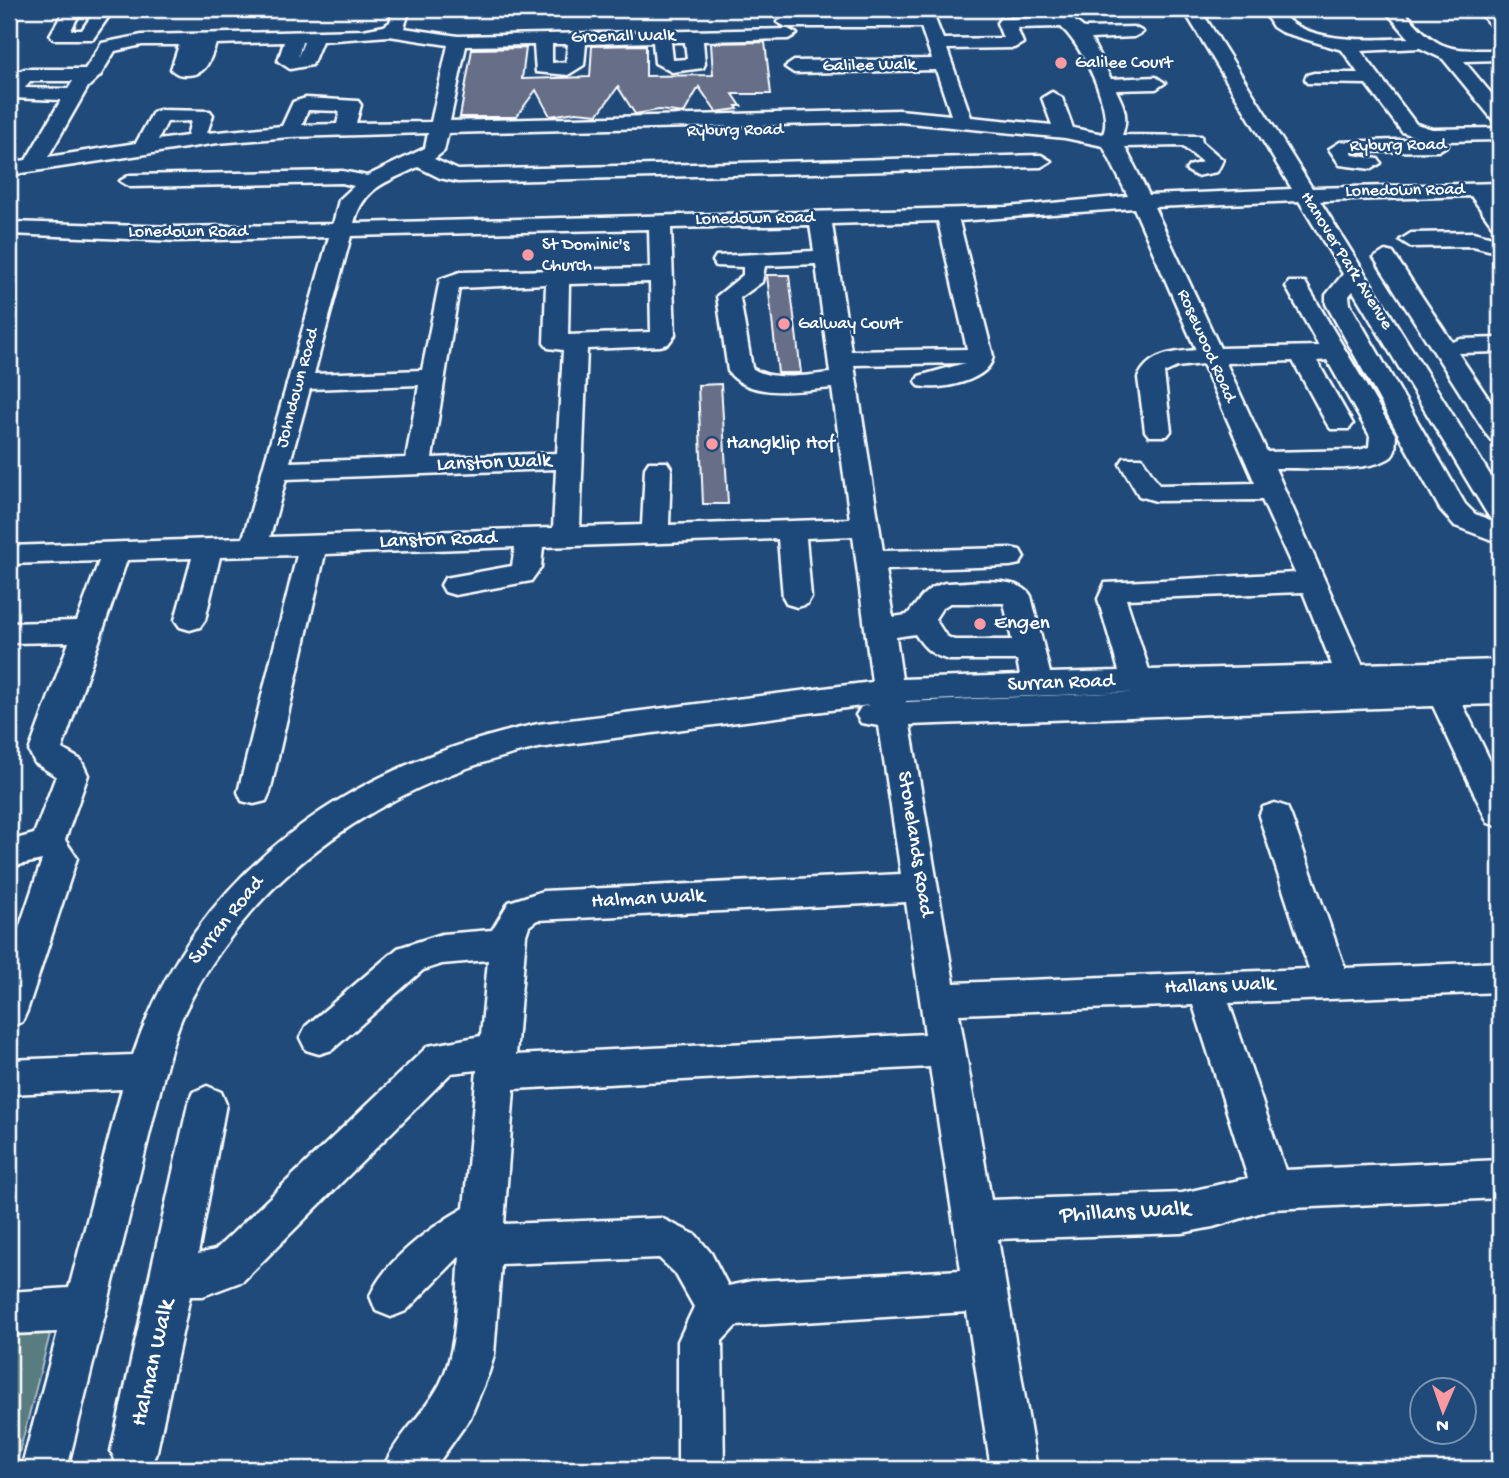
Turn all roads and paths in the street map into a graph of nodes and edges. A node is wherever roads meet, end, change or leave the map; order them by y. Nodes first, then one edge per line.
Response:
1 (73, 9) edge
2 (104, 9) edge
3 (401, 9) edge
4 (1192, 9) edge
5 (1270, 9) edge
6 (1393, 9) edge
7 (1485, 9) edge
8 (1064, 21) edge
9 (786, 22) edge
10 (1500, 25) edge
11 (389, 31) junction
12 (1133, 32) dead end
13 (295, 36) junction
14 (315, 36) junction
15 (694, 36) junction
16 (661, 37) junction
17 (190, 38) junction
18 (210, 38) junction
19 (578, 38) junction
20 (543, 39) junction
21 (458, 41) junction
22 (1422, 43) junction
23 (938, 44) junction
24 (1348, 46) junction
25 (1500, 55) edge
26 (1450, 56) junction
27 (944, 64) junction
28 (86, 75) junction
29 (1370, 78) junction
30 (1314, 79) dead end
31 (1156, 83) dead end
32 (1104, 85) junction
33 (74, 95) junction
34 (1052, 98) dead end
35 (1500, 116) edge
36 (962, 120) junction
37 (983, 123) junction
38 (490, 127) junction
39 (401, 129) junction
40 (439, 129) junction
41 (1040, 129) junction
42 (1065, 131) junction
43 (1415, 131) junction
44 (1496, 139) edge
45 (1452, 140) junction
46 (195, 141) junction
47 (1110, 141) junction
48 (1348, 142) junction
49 (139, 150) junction
50 (421, 160) junction
51 (65, 162) junction
52 (945, 163) junction
53 (1371, 163) dead end
54 (33, 166) junction
55 (860, 166) junction
56 (9, 169) edge
57 (1196, 170) dead end
58 (9, 180) edge
59 (370, 183) junction
60 (1500, 189) edge
61 (953, 190) dead end
62 (1476, 190) junction
63 (866, 192) dead end
64 (1304, 193) junction
65 (1141, 202) junction
66 (947, 214) junction
67 (820, 218) junction
68 (1500, 220) edge
69 (660, 222) junction
70 (10, 229) edge
71 (342, 229) junction
72 (1411, 240) dead end
73 (1500, 246) edge
74 (826, 257) junction
75 (1385, 258) dead end
76 (754, 260) junction
77 (724, 261) dead end
78 (660, 275) junction
79 (1355, 275) junction
80 (558, 277) junction
81 (1297, 287) dead end
82 (1419, 310) junction
83 (1377, 311) junction
84 (576, 344) junction
85 (1500, 345) edge
86 (1461, 346) dead end
87 (1336, 353) junction
88 (1301, 354) junction
89 (981, 356) junction
90 (1213, 358) junction
91 (843, 369) junction
92 (433, 377) junction
93 (928, 381) dead end
94 (300, 382) junction
95 (1340, 424) dead end
96 (1158, 431) dead end
97 (1500, 435) edge
98 (1257, 460) junction
99 (569, 461) junction
100 (1133, 464) dead end
101 (418, 466) junction
102 (658, 468) dead end
103 (275, 471) junction
104 (1271, 491) junction
105 (1500, 512) edge
106 (867, 527) junction
107 (791, 530) junction
108 (655, 534) junction
109 (1500, 534) edge
110 (566, 537) junction
111 (530, 538) junction
112 (313, 545) junction
113 (254, 547) junction
114 (208, 549) junction
115 (116, 552) junction
116 (9, 555) edge
117 (1010, 557) dead end
118 (872, 561) junction
119 (1312, 582) junction
120 (454, 585) dead end
121 (797, 597) dead end
122 (190, 620) dead end
123 (921, 620) junction
124 (881, 629) junction
125 (87, 631) junction
126 (9, 634) edge
127 (1032, 650) junction
128 (1500, 671) edge
129 (1038, 685) junction
130 (1355, 686) junction
131 (1146, 692) junction
132 (1500, 693) edge
133 (1443, 695) junction
134 (891, 702) junction
135 (1487, 758) edge
136 (254, 792) dead end
137 (1499, 810) edge
138 (1275, 816) dead end
139 (48, 842) junction
140 (9, 854) edge
141 (921, 887) junction
142 (507, 944) junction
143 (1500, 977) edge
144 (1332, 982) junction
145 (1206, 988) junction
146 (940, 999) junction
147 (9, 1011) edge
148 (319, 1038) dead end
149 (947, 1049) junction
150 (498, 1062) junction
151 (146, 1071) junction
152 (9, 1077) edge
153 (207, 1104) dead end
154 (1500, 1179) edge
155 (1272, 1190) junction
156 (975, 1220) junction
157 (483, 1232) junction
158 (173, 1275) junction
159 (985, 1290) junction
160 (391, 1296) dead end
161 (83, 1310) junction
162 (718, 1311) junction
163 (9, 1312) edge
164 (134, 1451) dead end
165 (44, 1469) edge
166 (406, 1469) edge
167 (701, 1469) edge
168 (1014, 1469) edge

1 - 2 street
3 - 11 street
4 - 64 street, Hanover Park Avenue
5 - 24 street
6 - 22 street
7 - 10 street
8 - 12 street
8 - 23 street
8 - 32 street
9 - 15 street, Groenall Walk
9 - 23 street, Galilee Walk
9 - 27 street, Galilee Walk
11 - 14 street, Groenall Walk
11 - 21 street, Groenall Walk
13 - 14 street, Groenall Walk
13 - 14 street
13 - 18 street, Groenall Walk
15 - 16 street, Groenall Walk
15 - 16 street
16 - 19 street, Groenall Walk
17 - 18 street, Groenall Walk
17 - 18 street
17 - 28 street, Groenall Walk
19 - 20 street, Groenall Walk
19 - 20 street
20 - 21 street, Groenall Walk
21 - 40 street
22 - 24 street
22 - 26 street
23 - 27 street, Galilee Walk
24 - 29 street
25 - 26 street
26 - 35 street
27 - 36 street, Galilee Walk
28 - 33 street, Groenall Walk
28 - 33 street
29 - 30 street
29 - 43 street
31 - 32 street
32 - 47 street
33 - 54 street, Groenall Walk
34 - 42 street
36 - 37 street, Ryburg Road
36 - 38 street, Ryburg Road
37 - 38 street, Ryburg Road
37 - 41 street, Ryburg Road
38 - 40 street, Ryburg Road
39 - 40 street, Ryburg Road
39 - 46 street, Ryburg Road
39 - 49 street, Ryburg Road
40 - 50 street
41 - 42 street, Ryburg Road
41 - 52 street
42 - 47 street, Ryburg Road
43 - 45 street, Ryburg Road
43 - 48 street, Ryburg Road
44 - 45 street, Ryburg Road
45 - 48 street, Ryburg Road
46 - 49 street, Ryburg Road
46 - 49 street
47 - 57 street, Ryburg Road
47 - 65 street, Rosewood Road
48 - 53 street
49 - 51 street, Ryburg Road
49 - 59 street
50 - 55 street
50 - 59 street
51 - 54 street, Ryburg Road
51 - 58 street, Ryburg Road
52 - 55 street
52 - 61 street
54 - 56 street, Ryburg Road
55 - 63 street
59 - 71 street, Johndown Road
60 - 62 street, Lonedown Road
62 - 64 street, Lonedown Road
62 - 68 street
64 - 65 street, Lonedown Road
64 - 79 street, Hanover Park Avenue
65 - 66 street, Lonedown Road
65 - 90 street, Rosewood Road
66 - 67 street, Lonedown Road
66 - 89 street
67 - 69 street, Lonedown Road
67 - 74 street, Stonelands Road
69 - 71 street, Lonedown Road
69 - 78 street
70 - 71 street, Lonedown Road
71 - 94 street, Johndown Road
72 - 73 street
74 - 76 street
74 - 91 street, Stonelands Road
75 - 82 street
76 - 77 street
76 - 91 street
78 - 80 street, Lanston Walk
78 - 84 street
79 - 83 street, Hanover Park Avenue
79 - 109 street
80 - 84 street
80 - 92 street, Lanston Walk
81 - 87 street
82 - 83 street
82 - 97 street
83 - 105 street, Hanover Park Avenue
84 - 99 street, Lanston Walk
85 - 86 street
87 - 88 street
87 - 98 street
88 - 90 street
88 - 95 street
89 - 91 street
89 - 93 street
90 - 96 street
90 - 98 street, Rosewood Road
91 - 106 street, Stonelands Road
92 - 94 street
92 - 101 street, Lanston Walk
94 - 103 street, Johndown Road
98 - 104 street, Rosewood Road
99 - 101 street, Lanston Walk
99 - 110 street, Lanston Walk
100 - 104 street
101 - 103 street, Lanston Walk
102 - 108 street
103 - 113 street, Johndown Road
104 - 119 street, Rosewood Road
106 - 107 street, Lanston Road
106 - 118 street, Stonelands Road
107 - 108 street, Lanston Road
107 - 121 street
108 - 110 street, Lanston Road
110 - 111 street, Lanston Road
111 - 112 street, Lanston Road
111 - 120 street
112 - 113 street, Lanston Road
112 - 136 street
113 - 114 street, Lanston Road
114 - 115 street, Lanston Road
114 - 122 street
115 - 116 street, Lanston Road
115 - 125 street
117 - 118 street
118 - 124 street, Stonelands Road
119 - 130 street, Rosewood Road
119 - 131 street
123 - 124 street
123 - 127 street
123 - 127 street
124 - 134 street, Stonelands Road
125 - 126 street
125 - 139 street
127 - 129 street
128 - 130 street, Surran Road
129 - 131 street, Surran Road
129 - 134 street, Surran Road
130 - 131 street, Surran Road
130 - 133 street, Surran Road
131 - 134 street, Surran Road
132 - 133 street, Surran Road
133 - 135 street
134 - 141 street, Stonelands Road
134 - 151 street, Surran Road
135 - 137 street
138 - 144 street
139 - 140 street
139 - 147 street
141 - 142 street, Halman Walk
141 - 146 street, Stonelands Road
142 - 148 street
142 - 150 street, Halman Walk
143 - 144 street, Hallans Walk
144 - 145 street, Hallans Walk
145 - 146 street, Hallans Walk
145 - 155 street
146 - 149 street, Stonelands Road
149 - 150 street, Halman Walk
149 - 156 street, Stonelands Road
150 - 157 street, Halman Walk
150 - 158 street, Halman Walk
151 - 152 street
151 - 161 street, Surran Road
153 - 158 street, Halman Walk
154 - 155 street, Phillans Walk
155 - 156 street, Phillans Walk
156 - 159 street, Stonelands Road
157 - 160 street
157 - 162 street
157 - 166 street, Halman Walk
158 - 164 street, Halman Walk
159 - 162 street
159 - 168 street, Stonelands Road
161 - 163 street
161 - 165 street, Surran Road
162 - 167 street

